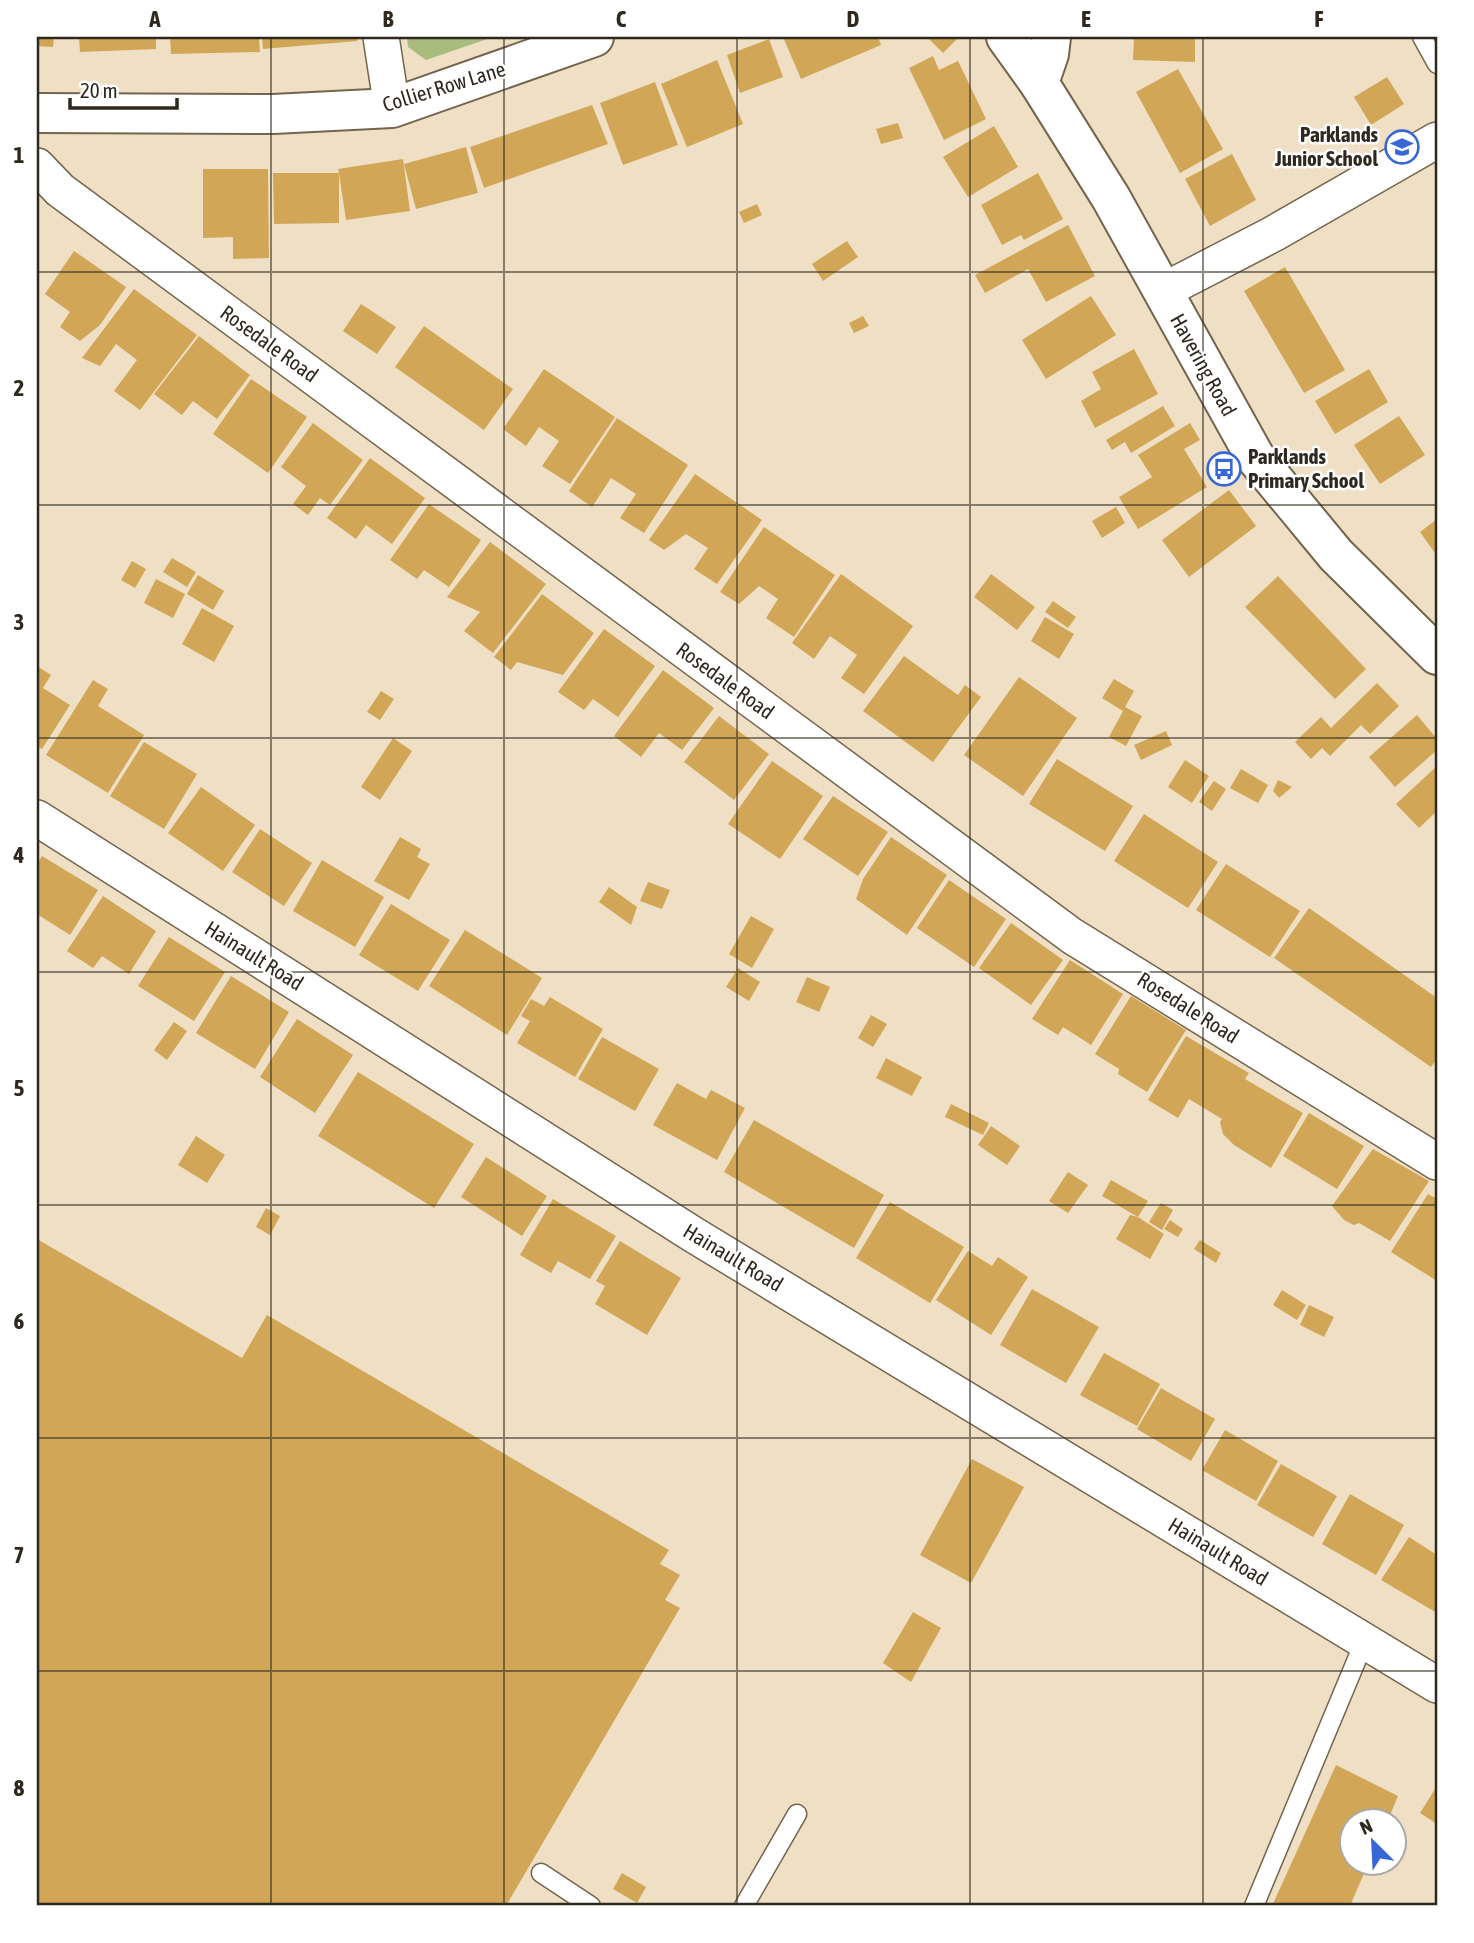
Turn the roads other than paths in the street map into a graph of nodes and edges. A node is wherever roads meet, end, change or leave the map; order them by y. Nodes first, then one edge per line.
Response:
1 (381, 37) edge
2 (594, 37) edge
3 (1006, 37) edge
4 (1051, 37) edge
5 (1422, 37) edge
6 (1437, 64) edge
7 (1039, 83) junction
8 (392, 108) junction
9 (37, 113) edge
10 (1437, 140) edge
11 (37, 166) edge
12 (1163, 291) junction
13 (1437, 655) edge
14 (37, 818) edge
15 (1437, 1162) edge
16 (1365, 1640) junction
17 (1437, 1685) edge
18 (797, 1814) dead end
19 (541, 1873) dead end
20 (591, 1906) edge
21 (744, 1906) edge
22 (1254, 1906) edge

1 - 8 street
2 - 8 main road, Collier Row Lane
3 - 7 main road
4 - 7 main road
5 - 6 lane
7 - 12 main road, Havering Road
8 - 9 main road, Collier Row Lane
10 - 12 street
11 - 15 street, Rosedale Road
12 - 13 main road, Havering Road
14 - 16 street, Hainault Road
16 - 17 street, Hainault Road
16 - 22 lane
18 - 21 lane
19 - 20 lane

